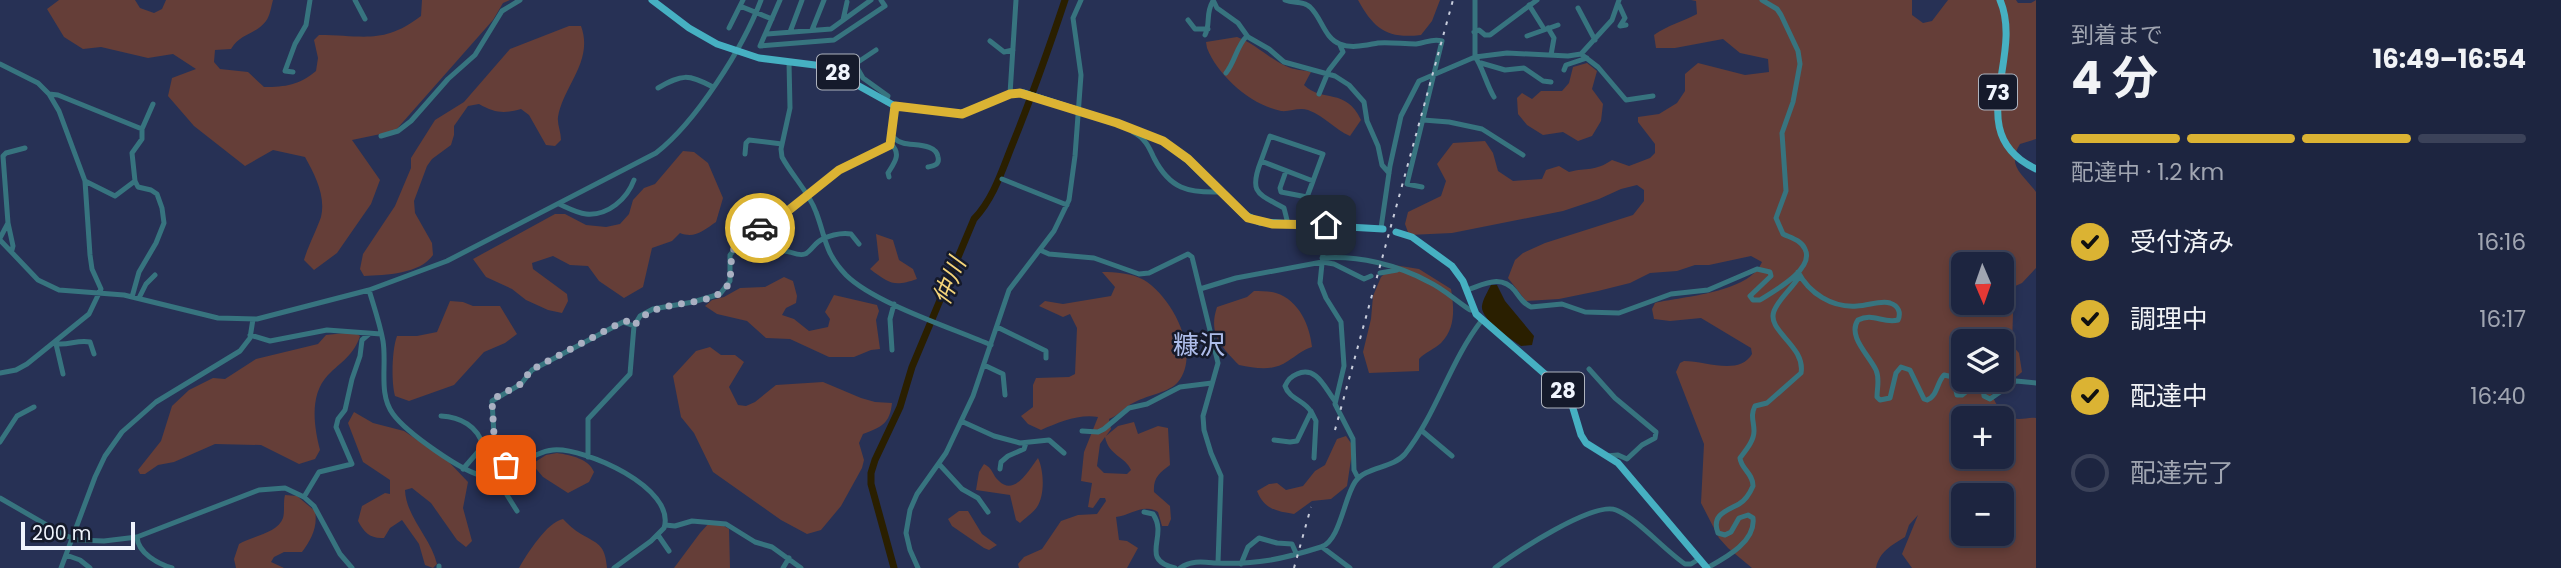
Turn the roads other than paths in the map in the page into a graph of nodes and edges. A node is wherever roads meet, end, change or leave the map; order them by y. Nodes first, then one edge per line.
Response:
1 (310, 0) edge
2 (355, 0) edge
3 (520, 0) edge
4 (652, 0) edge
5 (761, 0) edge
6 (780, 0) edge
7 (802, 0) edge
8 (824, 0) edge
9 (871, 0) edge
10 (881, 0) edge
11 (1016, 0) edge
12 (1081, 0) edge
13 (1213, 0) edge
14 (1285, 0) edge
15 (1475, 0) edge
16 (1536, 0) edge
17 (1762, 0) edge
18 (2000, 0) edge
19 (845, 1) edge
20 (741, 3) edge
21 (1619, 3) edge
22 (1529, 5) junction
23 (1578, 8) dead end
24 (756, 13) junction
25 (365, 19) dead end
26 (772, 19) junction
27 (843, 20) junction
28 (1188, 20) dead end
29 (1558, 25) dead end
30 (1626, 25) dead end
31 (729, 29) dead end
32 (1546, 29) junction
33 (812, 30) junction
34 (790, 32) junction
35 (1474, 32) junction
36 (767, 34) junction
37 (1247, 36) junction
38 (1527, 36) dead end
39 (1595, 40) junction
40 (990, 41) dead end
41 (1340, 45) junction
42 (876, 50) dead end
43 (1013, 50) junction
44 (735, 51) junction
45 (1551, 55) junction
46 (1584, 56) junction
47 (1475, 57) junction
48 (789, 62) junction
49 (1481, 63) junction
50 (0, 64) edge
51 (1564, 70) dead end
52 (293, 72) dead end
53 (1226, 73) dead end
54 (1328, 74) junction
55 (1433, 74) junction
56 (1551, 82) dead end
57 (713, 87) junction
58 (658, 88) dead end
59 (49, 94) junction
60 (1010, 94) junction
61 (1319, 94) dead end
62 (1653, 96) dead end
63 (1494, 97) dead end
64 (886, 102) junction
65 (153, 104) dead end
66 (895, 106) junction
67 (1079, 110) junction
68 (1423, 120) junction
69 (1129, 127) junction
70 (142, 128) junction
71 (381, 135) dead end
72 (892, 140) junction
73 (782, 144) junction
74 (25, 148) dead end
75 (746, 155) dead end
76 (1523, 155) dead end
77 (1261, 161) junction
78 (928, 167) dead end
79 (2036, 169) edge
80 (1286, 172) junction
81 (1389, 173) junction
82 (889, 177) dead end
83 (1002, 179) dead end
84 (634, 180) dead end
85 (85, 181) junction
86 (135, 181) junction
87 (1313, 181) junction
88 (1422, 187) dead end
89 (1220, 192) junction
90 (807, 195) junction
91 (559, 204) junction
92 (1067, 205) junction
93 (8, 223) junction
94 (1288, 224) junction
95 (1326, 225) junction
96 (1382, 228) joint
97 (1396, 232) dead end
98 (0, 239) edge
99 (823, 239) junction
100 (859, 244) dead end
101 (12, 250) junction
102 (1040, 250) junction
103 (783, 251) dead end
104 (1322, 260) junction
105 (1401, 270) junction
106 (1380, 272) dead end
107 (1799, 274) junction
108 (155, 275) dead end
109 (1371, 276) dead end
110 (1200, 289) junction
111 (369, 290) junction
112 (1467, 290) junction
113 (101, 293) junction
114 (136, 297) junction
115 (894, 304) junction
116 (1475, 310) junction
117 (253, 319) junction
118 (1482, 320) junction
119 (634, 326) junction
120 (997, 327) junction
121 (369, 334) junction
122 (381, 334) junction
123 (250, 335) junction
124 (55, 343) junction
125 (991, 345) junction
126 (892, 350) dead end
127 (93, 354) dead end
128 (1046, 358) dead end
129 (984, 365) junction
130 (1589, 369) dead end
131 (0, 373) edge
132 (63, 374) dead end
133 (1212, 383) junction
134 (2036, 383) edge
135 (1006, 395) dead end
136 (1335, 401) junction
137 (34, 407) dead end
138 (1311, 411) junction
139 (440, 416) dead end
140 (961, 421) junction
141 (1421, 430) junction
142 (1083, 431) dead end
143 (1274, 440) dead end
144 (0, 442) edge
145 (1026, 443) junction
146 (1064, 453) dead end
147 (1452, 456) dead end
148 (1606, 456) junction
149 (588, 457) junction
150 (1314, 458) dead end
151 (520, 461) dead end
152 (939, 464) junction
153 (463, 469) junction
154 (1000, 469) dead end
155 (503, 472) junction
156 (1358, 478) junction
157 (304, 497) junction
158 (0, 498) edge
159 (517, 511) dead end
160 (988, 512) dead end
161 (1144, 512) dead end
162 (665, 525) junction
163 (658, 535) junction
164 (138, 537) junction
165 (71, 538) junction
166 (1322, 547) junction
167 (670, 551) dead end
168 (1296, 554) junction
169 (66, 555) junction
170 (789, 558) junction
171 (1699, 559) junction
172 (1218, 563) junction
173 (1241, 564) junction
174 (1228, 566) edge
175 (87, 567) edge
176 (61, 568) edge
177 (172, 568) edge
178 (352, 568) edge
179 (614, 568) edge
180 (783, 568) edge
181 (801, 568) edge
182 (918, 568) edge
183 (1175, 568) edge
184 (1181, 568) edge
185 (1350, 568) edge
186 (1495, 568) edge
187 (1707, 568) edge

1 - 52 street
2 - 25 street
3 - 71 street
4 - 44 main road, 28
5 - 24 street
6 - 26 street
7 - 34 street
8 - 33 street
9 - 27 street
10 - 36 street
11 - 43 street
12 - 67 street
13 - 28 street
13 - 37 street
14 - 41 street
15 - 35 street
16 - 22 street
17 - 107 street
18 - 79 main road, 73
19 - 27 street
20 - 24 street
20 - 31 street
21 - 30 street
21 - 39 street
22 - 32 street
22 - 35 street
23 - 39 street
24 - 26 street
24 - 44 street
26 - 36 street
27 - 33 street
29 - 32 street
32 - 38 street
32 - 45 street
33 - 34 street
34 - 36 street
35 - 47 street
37 - 53 street
37 - 54 street
39 - 46 street
40 - 43 street
41 - 54 street
41 - 55 street
42 - 64 street
43 - 60 street
44 - 48 main road, 28
44 - 57 street
45 - 46 street
45 - 47 street
46 - 51 street
46 - 62 street
47 - 49 street
47 - 55 street
48 - 64 main road, 28
48 - 73 street
49 - 56 street
49 - 63 street
50 - 59 street
54 - 61 street
54 - 81 street
55 - 68 street
55 - 81 street
57 - 58 street
57 - 91 street
59 - 70 street
59 - 85 street
60 - 66 main road, 28
60 - 67 main road, 28
64 - 66 main road, 28
65 - 70 street
66 - 72 street
67 - 69 main road, 28
67 - 92 street
68 - 76 street
68 - 88 street
69 - 89 main road, 28
69 - 89 street
70 - 86 street
72 - 78 street
72 - 82 street
72 - 90 street
73 - 75 street
73 - 90 street
74 - 93 street
77 - 80 street
77 - 87 street
77 - 94 street
80 - 87 street
80 - 87 street
81 - 96 street
83 - 92 street
84 - 91 street
85 - 86 street
85 - 113 street
86 - 114 street
89 - 94 main road, 28
90 - 99 street
90 - 119 street
91 - 111 street
92 - 102 street
93 - 98 street
93 - 101 street
94 - 95 main road, 28
95 - 96 main road, 28
95 - 104 street
97 - 112 main road, 28
98 - 101 street
99 - 100 street
99 - 103 street
99 - 115 street
101 - 113 street
102 - 110 street
102 - 120 street
104 - 105 street
104 - 109 street
104 - 110 street
104 - 136 street
105 - 106 street
105 - 116 street
107 - 112 street
107 - 134 street
107 - 187 street
108 - 114 street
110 - 133 street
111 - 117 street
111 - 122 street
112 - 116 main road, 28
113 - 114 street
113 - 124 street
114 - 117 street
115 - 125 street
115 - 126 street
116 - 118 main road, 28
117 - 123 street
118 - 141 street
118 - 148 main road, 28
119 - 149 street
119 - 151 street
120 - 125 street
120 - 128 street
121 - 122 street
121 - 123 street
121 - 157 street
122 - 153 street
123 - 165 street
124 - 127 street
124 - 131 street
124 - 132 street
125 - 129 street
129 - 135 street
129 - 140 street
130 - 148 street
133 - 142 street
133 - 172 street
136 - 138 street
136 - 156 street
137 - 144 street
138 - 143 street
138 - 150 street
139 - 153 street
140 - 145 street
140 - 152 street
141 - 147 street
141 - 156 street
145 - 146 street
145 - 154 street
148 - 171 main road, 28
149 - 155 street
149 - 162 street
152 - 160 street
152 - 182 street
153 - 155 street
155 - 159 street
156 - 166 street
157 - 164 street
157 - 178 street
158 - 165 street
161 - 183 street
162 - 163 street
162 - 170 street
163 - 167 street
163 - 179 street
164 - 165 street
164 - 177 street
165 - 169 street
166 - 168 street
166 - 185 street
168 - 173 street
168 - 173 street
169 - 175 street
169 - 176 street
170 - 180 street
170 - 181 street
171 - 186 street
171 - 187 main road, 28
172 - 174 street
172 - 184 street
173 - 174 street

